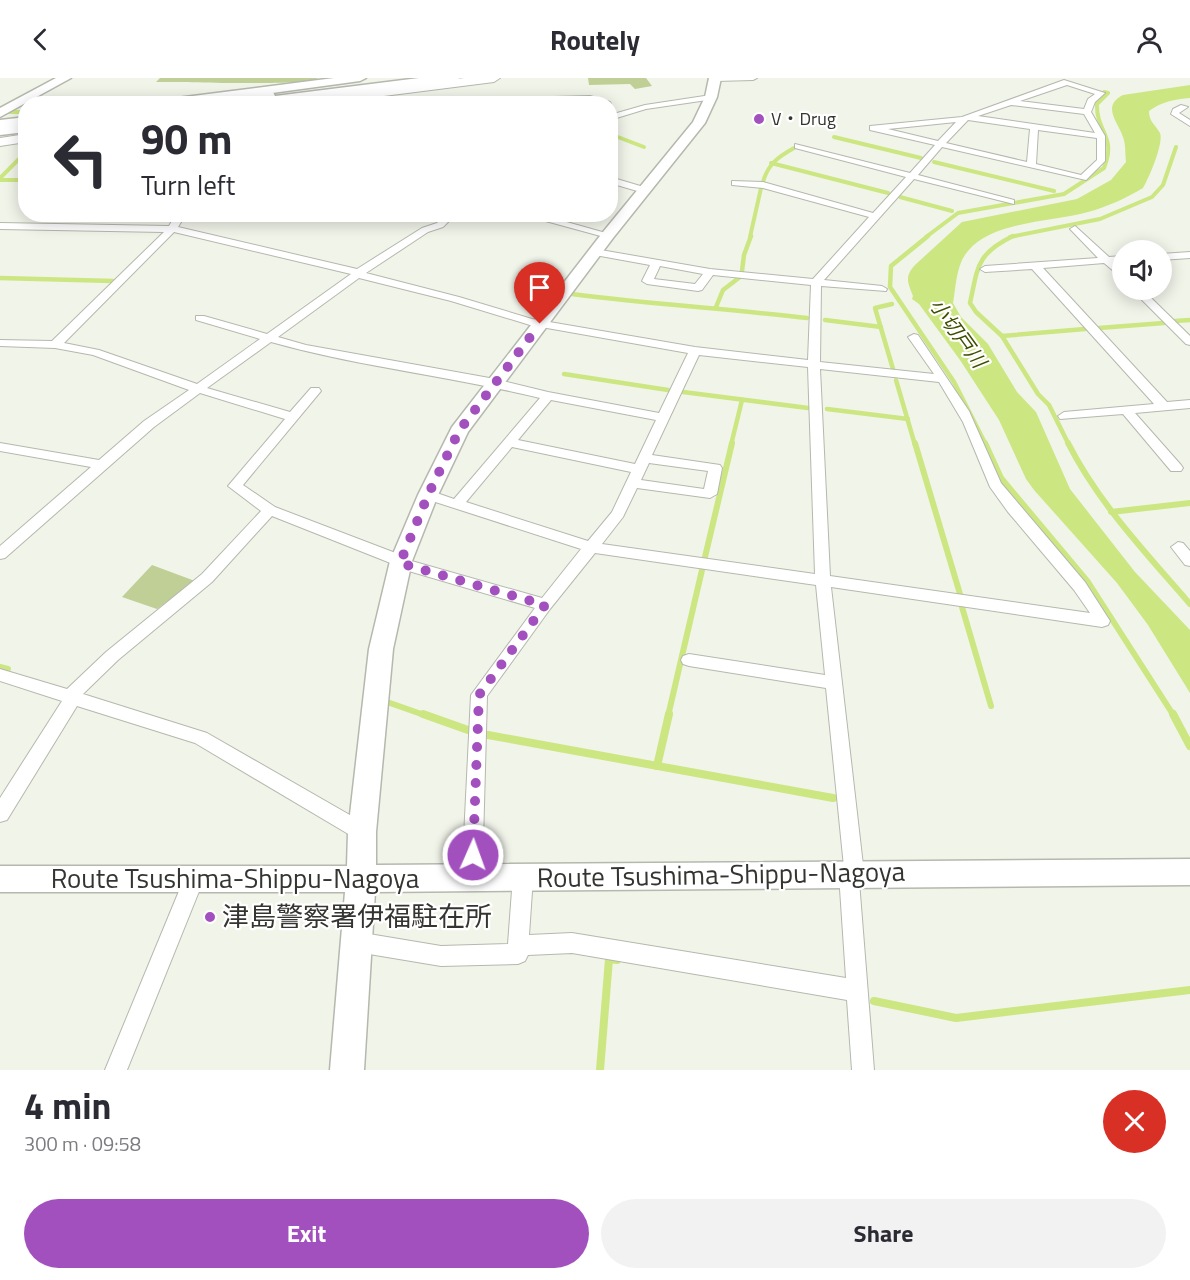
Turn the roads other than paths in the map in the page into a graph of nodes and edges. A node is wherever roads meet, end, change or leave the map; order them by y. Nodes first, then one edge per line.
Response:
1 (65, 78) edge
2 (360, 78) edge
3 (404, 78) edge
4 (495, 78) edge
5 (753, 78) edge
6 (450, 81) edge
7 (714, 85) edge
8 (31, 96) edge
9 (222, 96) edge
10 (264, 96) edge
11 (319, 96) edge
12 (344, 96) edge
13 (446, 96) edge
14 (1010, 102) junction
15 (18, 103) edge
16 (1184, 107) dead end
17 (618, 108) edge
18 (2, 111) edge
19 (627, 112) junction
20 (1087, 112) junction
21 (618, 115) edge
22 (967, 118) junction
23 (18, 122) edge
24 (0, 124) edge
25 (1190, 124) edge
26 (1034, 127) junction
27 (18, 128) edge
28 (0, 130) edge
29 (18, 135) edge
30 (1101, 136) junction
31 (0, 137) edge
32 (18, 139) edge
33 (0, 142) edge
34 (940, 144) junction
35 (798, 146) dead end
36 (1031, 166) junction
37 (912, 175) junction
38 (618, 182) edge
39 (735, 183) dead end
40 (644, 190) junction
41 (1011, 202) dead end
42 (875, 216) junction
43 (176, 222) edge
44 (443, 222) edge
45 (546, 222) edge
46 (0, 226) edge
47 (172, 229) junction
48 (1075, 229) dead end
49 (602, 243) junction
50 (1190, 255) edge
51 (1172, 256) edge
52 (1107, 261) junction
53 (1112, 261) edge
54 (657, 262) junction
55 (1035, 266) junction
56 (1112, 266) edge
57 (985, 269) dead end
58 (710, 272) junction
59 (359, 273) junction
60 (816, 282) junction
61 (882, 289) dead end
62 (1147, 300) edge
63 (200, 318) dead end
64 (540, 324) junction
65 (914, 337) dead end
66 (270, 338) junction
67 (1190, 342) edge
68 (0, 343) edge
69 (55, 345) junction
70 (695, 351) junction
71 (814, 364) junction
72 (943, 379) junction
73 (495, 383) junction
74 (199, 389) junction
75 (315, 391) dead end
76 (548, 396) junction
77 (1190, 404) edge
78 (1164, 407) junction
79 (1126, 410) junction
80 (1064, 416) dead end
81 (293, 417) junction
82 (663, 418) junction
83 (509, 442) junction
84 (0, 447) edge
85 (641, 463) junction
86 (101, 465) junction
87 (1176, 468) dead end
88 (632, 483) junction
89 (428, 495) junction
90 (457, 504) junction
91 (270, 510) junction
92 (590, 547) junction
93 (1178, 547) dead end
94 (0, 554) edge
95 (1190, 561) edge
96 (400, 562) junction
97 (823, 581) junction
98 (545, 605) junction
99 (689, 660) dead end
100 (0, 675) edge
101 (833, 683) junction
102 (72, 696) junction
103 (0, 814) edge
104 (362, 832) junction
105 (1190, 872) edge
106 (851, 874) junction
107 (523, 877) junction
108 (472, 878) junction
109 (0, 879) edge
110 (194, 879) junction
111 (361, 879) junction
112 (357, 942) junction
113 (518, 946) junction
114 (858, 991) junction
115 (116, 1070) edge
116 (347, 1070) edge
117 (863, 1070) edge

1 - 8 main road
2 - 9 main road
3 - 10 highway
4 - 6 main road
5 - 7 street
6 - 11 highway
6 - 12 main road
6 - 13 street
7 - 19 street
7 - 40 main road
14 - 20 street
14 - 20 street
14 - 22 street
15 - 18 main road
16 - 25 street
17 - 19 street
19 - 21 street
20 - 30 street
22 - 26 street
22 - 34 street
22 - 34 street
23 - 24 main road
26 - 30 street
26 - 36 street
27 - 28 highway
29 - 31 highway
30 - 36 street
32 - 33 main road
34 - 36 street
34 - 37 street
35 - 37 street
37 - 41 street
37 - 42 street
38 - 40 street
39 - 42 street
40 - 49 main road
42 - 60 street
43 - 47 street
44 - 59 street
45 - 49 street
46 - 47 street
47 - 59 street
47 - 69 street
48 - 52 street
49 - 54 street
49 - 64 main road
50 - 51 street
52 - 53 street
52 - 55 street
52 - 56 street
54 - 58 street
54 - 58 street
55 - 57 street
55 - 78 street
58 - 60 street
59 - 64 street
59 - 66 street
60 - 61 street
60 - 71 street
62 - 67 street
63 - 66 street
64 - 70 street
64 - 73 main road
65 - 72 street
66 - 73 street
66 - 74 street
68 - 69 street
69 - 74 street
70 - 71 street
70 - 82 street
71 - 72 street
71 - 97 street
72 - 97 street
73 - 76 street
73 - 89 main road
74 - 81 street
74 - 86 street
75 - 81 street
76 - 82 street
76 - 83 street
77 - 78 street
78 - 79 street
79 - 80 street
79 - 87 street
81 - 91 street
82 - 85 street
83 - 85 street
83 - 90 street
84 - 86 street
85 - 88 street
85 - 88 street
86 - 94 street
88 - 92 street
89 - 90 street
89 - 96 main road
90 - 92 street
91 - 96 street
91 - 102 street
92 - 97 street
92 - 98 street
93 - 95 street
96 - 98 street
96 - 104 main road
97 - 101 street
98 - 108 street
99 - 101 street
100 - 102 street
101 - 106 street
102 - 103 street
102 - 104 street
104 - 111 main road
105 - 106 main road, Route Tsushima-Shippu-Nagoya
106 - 107 main road, Route Tsushima-Shippu-Nagoya
106 - 114 street
107 - 108 main road, Route Tsushima-Shippu-Nagoya
107 - 113 street
108 - 111 main road, Route Tsushima-Shippu-Nagoya
109 - 110 main road, Route Tsushima-Shippu-Nagoya
110 - 111 main road, Route Tsushima-Shippu-Nagoya
110 - 115 street
111 - 112 main road
112 - 113 street
112 - 116 main road
113 - 114 street
114 - 117 street

